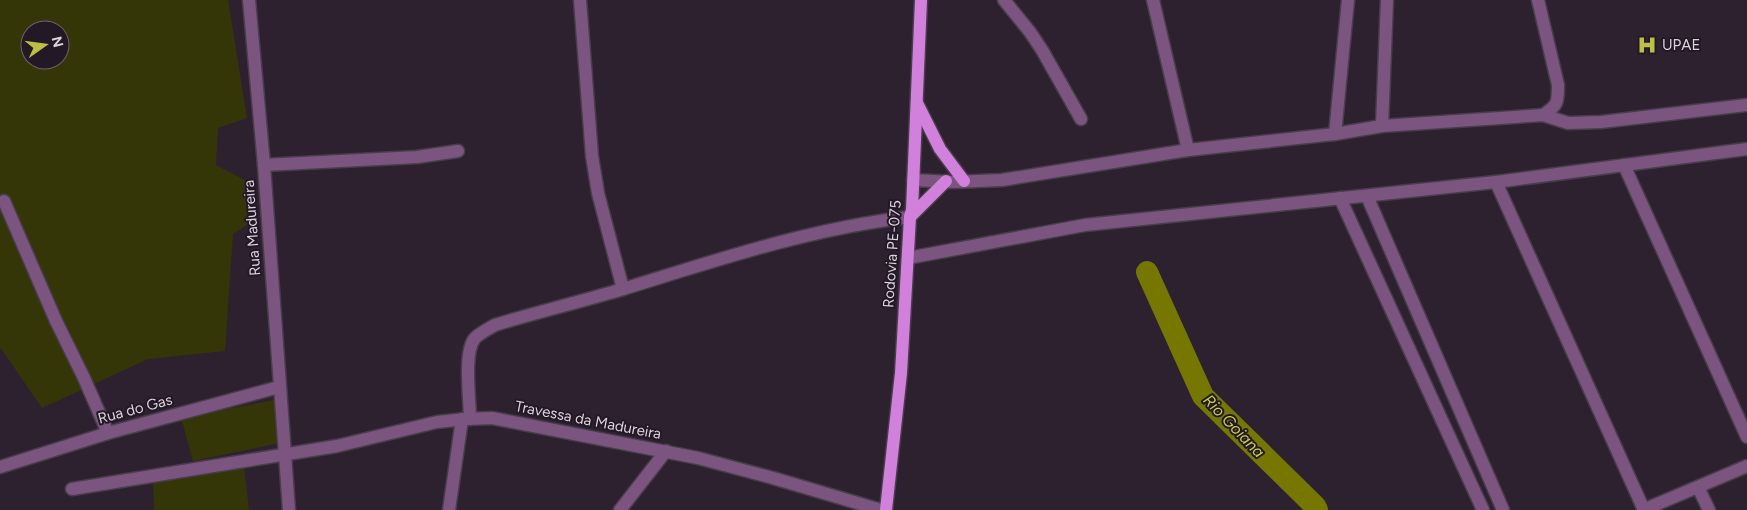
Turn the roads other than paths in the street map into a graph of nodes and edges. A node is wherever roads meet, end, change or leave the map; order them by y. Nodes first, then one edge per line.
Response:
1 (249, 0) edge
2 (580, 0) edge
3 (921, 0) edge
4 (1004, 0) edge
5 (1152, 0) edge
6 (1348, 0) edge
7 (1387, 0) edge
8 (1538, 0) edge
9 (916, 100) junction
10 (1747, 106) edge
11 (1543, 115) junction
12 (1080, 119) dead end
13 (1382, 126) junction
14 (1335, 134) junction
15 (1747, 149) edge
16 (1188, 150) junction
17 (458, 151) dead end
18 (264, 165) junction
19 (1624, 165) junction
20 (913, 180) junction
21 (964, 181) junction
22 (946, 182) junction
23 (1496, 182) junction
24 (1367, 196) junction
25 (1340, 198) junction
26 (4, 201) dead end
27 (910, 216) junction
28 (908, 258) junction
29 (623, 288) junction
30 (280, 387) junction
31 (466, 419) junction
32 (108, 433) junction
33 (1747, 436) edge
34 (666, 451) junction
35 (285, 455) junction
36 (1747, 466) edge
37 (0, 467) edge
38 (1698, 487) junction
39 (72, 489) dead end
40 (289, 510) edge
41 (449, 510) edge
42 (620, 510) edge
43 (881, 510) edge
44 (886, 510) edge
45 (1483, 510) edge
46 (1503, 510) edge
47 (1644, 510) edge
48 (1709, 510) edge

1 - 18 street, Rua Madureira
2 - 29 street
3 - 9 main road, Rodovia PE-075
4 - 12 street
5 - 16 street
6 - 14 street
7 - 13 street
8 - 11 street
9 - 20 main road, Rodovia PE-075
9 - 21 main road
10 - 11 street
11 - 13 street
13 - 14 street
14 - 16 street
15 - 19 street
16 - 21 street
17 - 18 street
18 - 30 street, Rua Madureira
19 - 23 street
19 - 33 street
20 - 22 street
20 - 27 main road, Rodovia PE-075
21 - 22 street
22 - 27 main road
23 - 24 street
23 - 47 street
24 - 25 street
24 - 46 street
25 - 28 street
25 - 45 street
26 - 32 street
27 - 28 main road, Rodovia PE-075
27 - 29 street
28 - 44 main road, Rodovia PE-075
29 - 31 street
30 - 32 street, Rua do Gas
30 - 35 street, Rua Madureira
31 - 34 street, Travessa da Madureira
31 - 35 street, Travessa da Madureira
31 - 41 street
32 - 37 street, Rua do Gas
34 - 42 street
34 - 43 street, Travessa da Madureira
35 - 39 street
35 - 40 street, Rua Madureira
36 - 38 street
38 - 47 street
38 - 48 street

